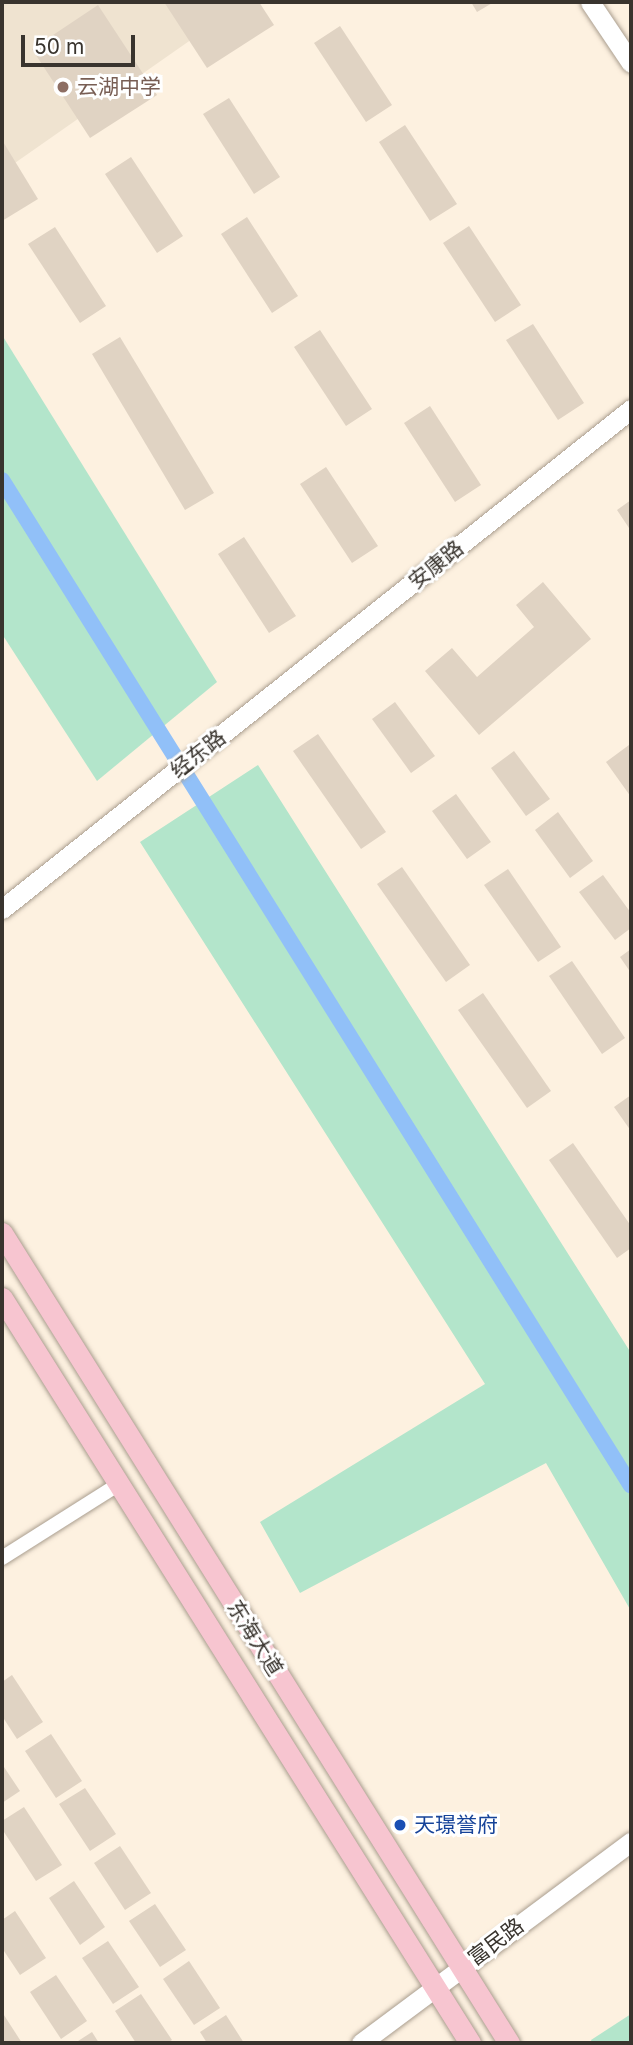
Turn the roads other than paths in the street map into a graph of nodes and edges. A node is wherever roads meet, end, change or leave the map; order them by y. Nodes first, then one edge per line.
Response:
1 (590, 2) edge
2 (631, 63) edge
3 (631, 409) edge
4 (241, 721) joint
5 (2, 909) edge
6 (2, 1233) edge
7 (2, 1298) edge
8 (119, 1484) junction
9 (2, 1558) edge
10 (631, 1842) edge
11 (461, 1968) junction
12 (435, 1988) junction
13 (361, 2043) edge
14 (470, 2043) edge
15 (509, 2043) edge

1 - 2 street
3 - 4 street, 安康路
4 - 5 street, 经东路
6 - 11 main road, 东海大道
7 - 8 main road, 东海大道
8 - 9 street
8 - 12 main road, 东海大道
10 - 11 street, 富民路
11 - 12 street, 富民路
11 - 15 main road, 东海大道
12 - 13 street, 富民路
12 - 14 main road, 东海大道

